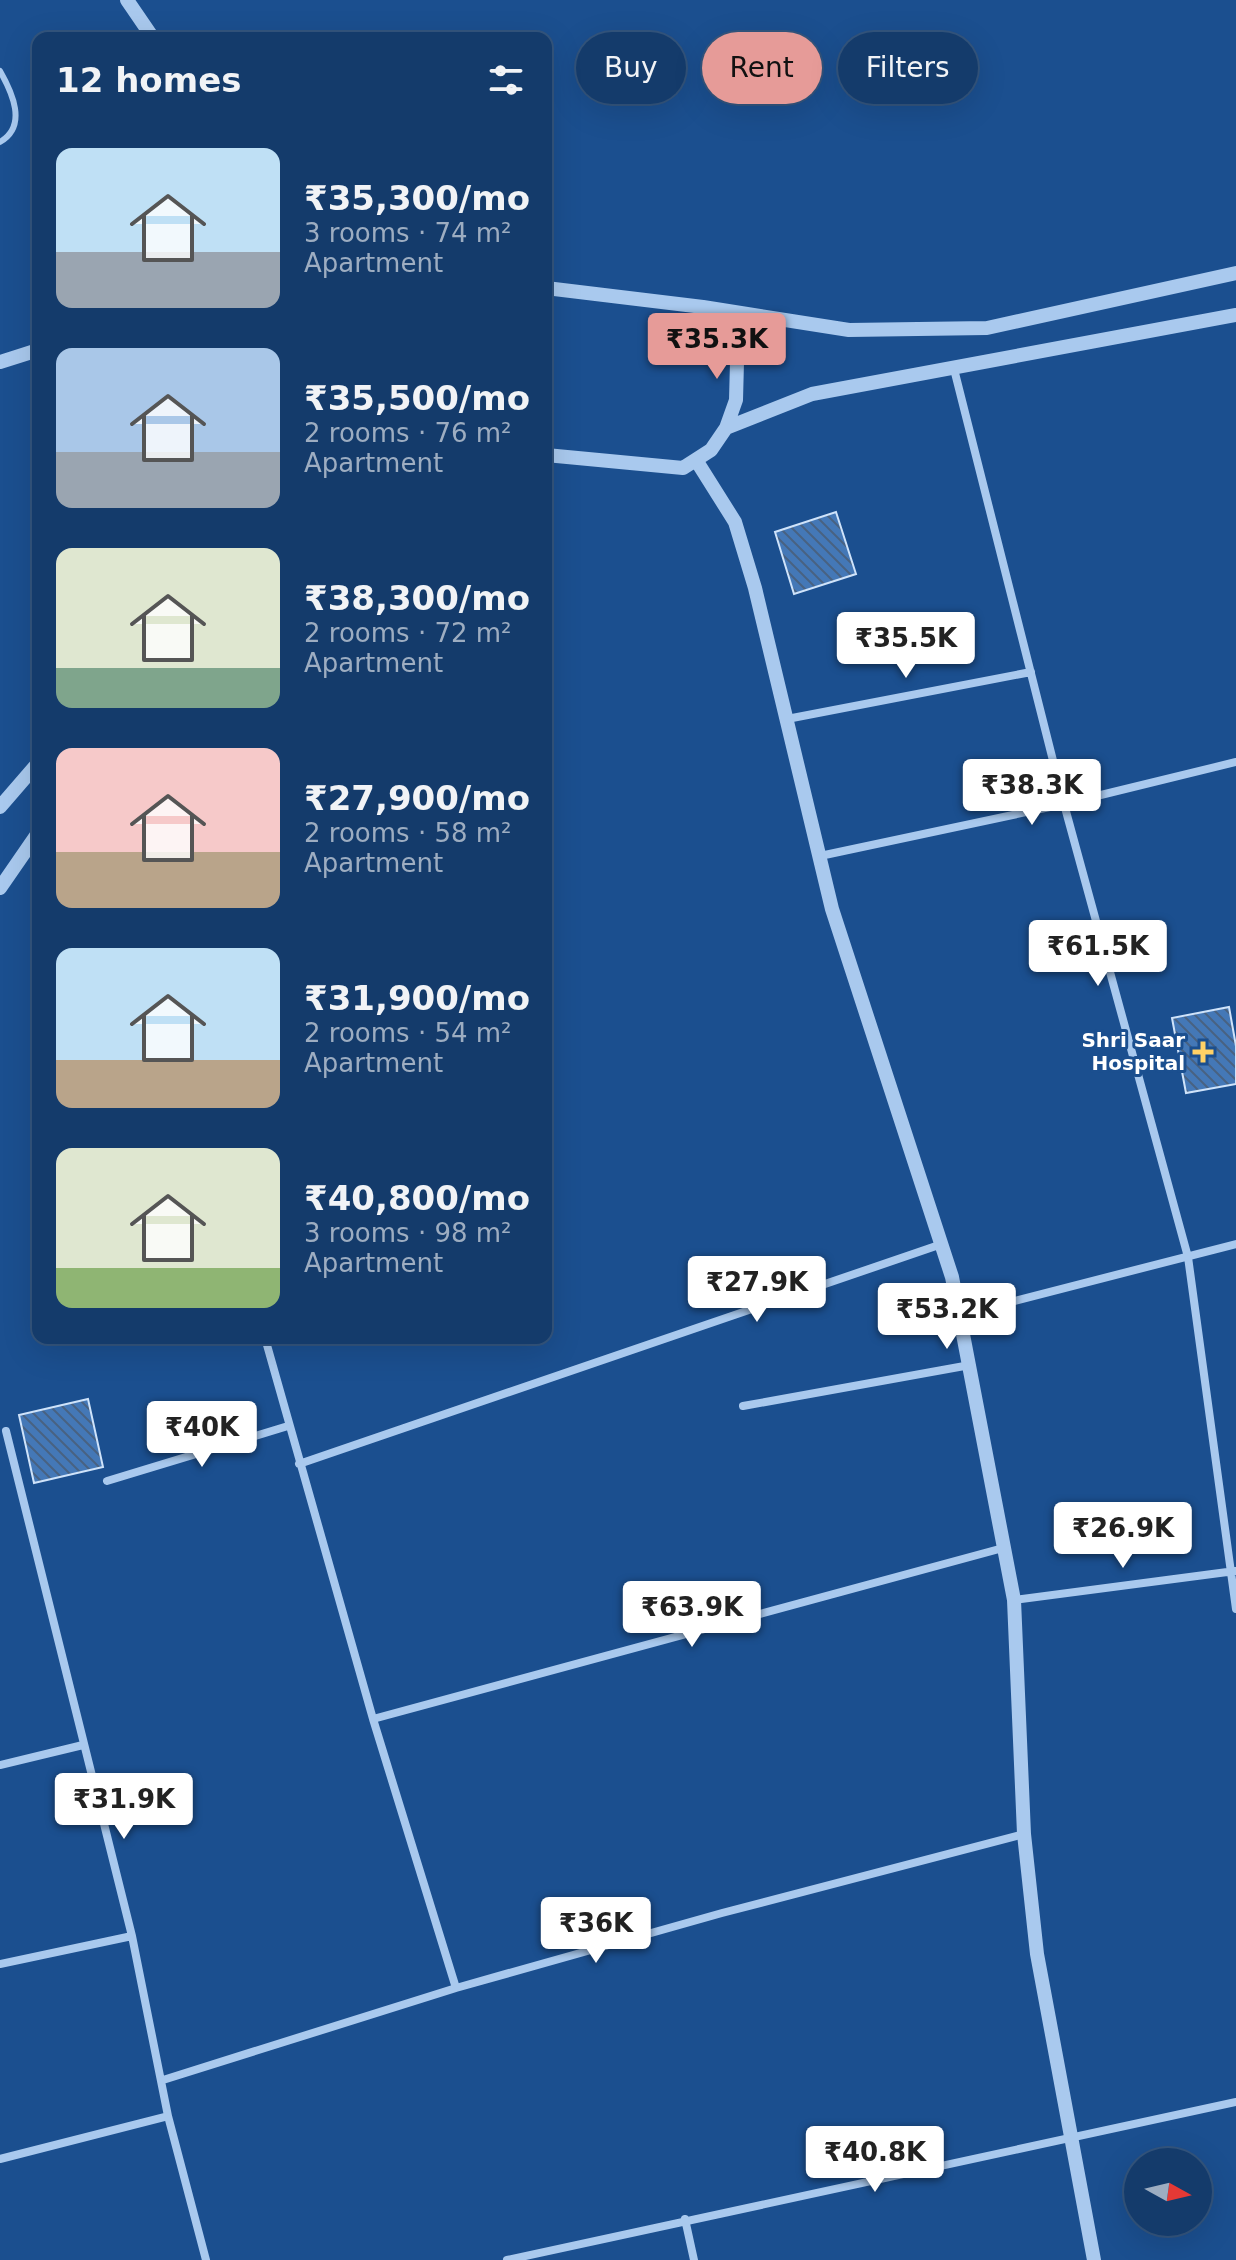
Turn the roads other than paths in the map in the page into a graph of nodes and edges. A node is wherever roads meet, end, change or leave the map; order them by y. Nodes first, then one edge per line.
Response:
1 (127, 0) edge
2 (149, 32) edge
3 (0, 71) edge
4 (0, 142) edge
5 (1236, 273) edge
6 (552, 289) edge
7 (703, 307) junction
8 (1236, 315) edge
9 (32, 352) edge
10 (0, 362) edge
11 (954, 369) junction
12 (726, 428) junction
13 (552, 456) edge
14 (696, 460) junction
15 (1031, 672) junction
16 (787, 719) junction
17 (1236, 762) edge
18 (32, 770) edge
19 (1064, 804) junction
20 (0, 807) edge
21 (32, 842) edge
22 (820, 856) junction
23 (0, 888) edge
24 (1236, 1244) edge
25 (939, 1245) junction
26 (1188, 1257) junction
27 (960, 1315) junction
28 (267, 1344) edge
29 (970, 1365) junction
30 (743, 1406) dead end
31 (288, 1426) junction
32 (6, 1431) dead end
33 (299, 1464) junction
34 (107, 1481) dead end
35 (1003, 1548) junction
36 (1234, 1572) edge
37 (1014, 1600) junction
38 (1236, 1609) edge
39 (373, 1719) junction
40 (83, 1745) junction
41 (0, 1765) edge
42 (1024, 1834) junction
43 (132, 1936) junction
44 (0, 1964) edge
45 (456, 1988) junction
46 (163, 2080) junction
47 (1236, 2102) edge
48 (168, 2116) junction
49 (1068, 2136) junction
50 (0, 2159) edge
51 (685, 2219) junction
52 (206, 2260) edge
53 (507, 2260) edge
54 (694, 2260) edge
55 (1094, 2260) edge

1 - 2 street
3 - 4 lane
5 - 7 street
6 - 7 street
7 - 12 street
8 - 11 street
9 - 10 street
11 - 12 street
11 - 15 street
12 - 14 street
13 - 14 street
14 - 16 street
15 - 16 street
15 - 19 street
16 - 22 street
17 - 19 street
18 - 20 street
19 - 22 street
19 - 26 street
21 - 23 street
22 - 25 street
24 - 26 street
25 - 27 street
25 - 33 street
26 - 27 street
26 - 36 street
27 - 29 street
28 - 31 street
29 - 30 street
29 - 35 street
31 - 33 street
31 - 34 street
32 - 40 street
33 - 39 street
35 - 37 street
35 - 39 street
36 - 37 street
36 - 38 street
37 - 42 street
39 - 45 street
40 - 41 street
40 - 43 street
42 - 45 street
42 - 49 street
43 - 44 street
43 - 46 street
45 - 46 street
46 - 48 street
47 - 49 street
48 - 50 street
48 - 52 street
49 - 51 street
49 - 55 street
51 - 53 street
51 - 54 street

